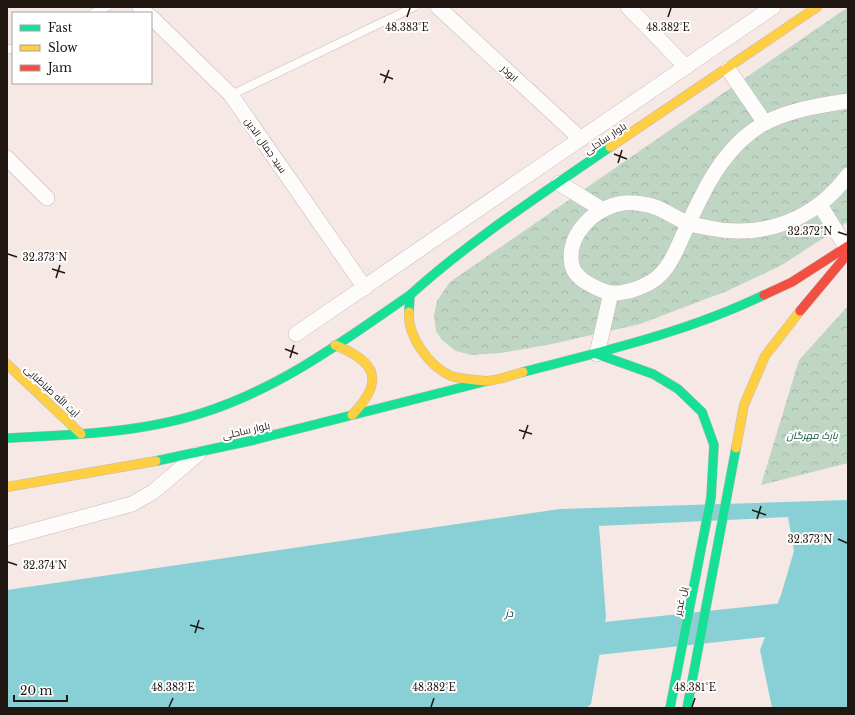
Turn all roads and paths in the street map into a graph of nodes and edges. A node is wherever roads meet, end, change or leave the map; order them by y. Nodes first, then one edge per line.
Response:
1 (107, 7) edge
2 (414, 7) edge
3 (438, 7) edge
4 (628, 7) edge
5 (774, 7) edge
6 (818, 7) edge
7 (95, 12) edge
8 (152, 18) edge
9 (686, 67) junction
10 (728, 69) junction
11 (231, 95) junction
12 (848, 101) edge
13 (765, 123) junction
14 (581, 139) junction
15 (7, 158) edge
16 (848, 175) edge
17 (558, 183) junction
18 (47, 198) dead end
19 (820, 205) junction
20 (603, 210) junction
21 (688, 223) junction
22 (847, 249) edge
23 (364, 288) junction
24 (611, 293) junction
25 (410, 295) junction
26 (296, 334) dead end
27 (335, 345) junction
28 (597, 354) junction
29 (7, 364) edge
30 (487, 381) junction
31 (352, 415) junction
32 (81, 434) junction
33 (7, 438) edge
34 (201, 452) junction
35 (7, 487) edge
36 (7, 538) edge
37 (670, 708) edge
38 (688, 708) edge

1 - 7 lane
2 - 11 lane
3 - 14 street, ابوذر
4 - 9 street
5 - 9 street
6 - 10 main road, بلوار ساحلی
8 - 11 street, سید جمال الدین
9 - 14 street
10 - 13 street
10 - 17 main road, بلوار ساحلی
11 - 23 street, سید جمال الدین
12 - 13 street
13 - 21 street
14 - 23 street
15 - 18 street
16 - 19 street
17 - 20 street
17 - 25 main road, بلوار ساحلی
19 - 21 street
19 - 22 street
20 - 21 street
20 - 24 street
21 - 24 street
22 - 28 main road, بلوار ساحلی
22 - 38 main road
23 - 26 street
24 - 28 street
25 - 27 main road, بلوار ساحلی
25 - 30 main road, بلوار ساحلی
27 - 31 main road
27 - 32 main road, بلوار ساحلی
28 - 30 main road, بلوار ساحلی
28 - 37 main road, پل غدیر
29 - 32 main road, آیت الله طباطبایی
30 - 31 main road, بلوار ساحلی
31 - 34 main road, بلوار ساحلی
32 - 33 main road, بلوار ساحلی
34 - 35 main road, بلوار ساحلی
34 - 36 street

